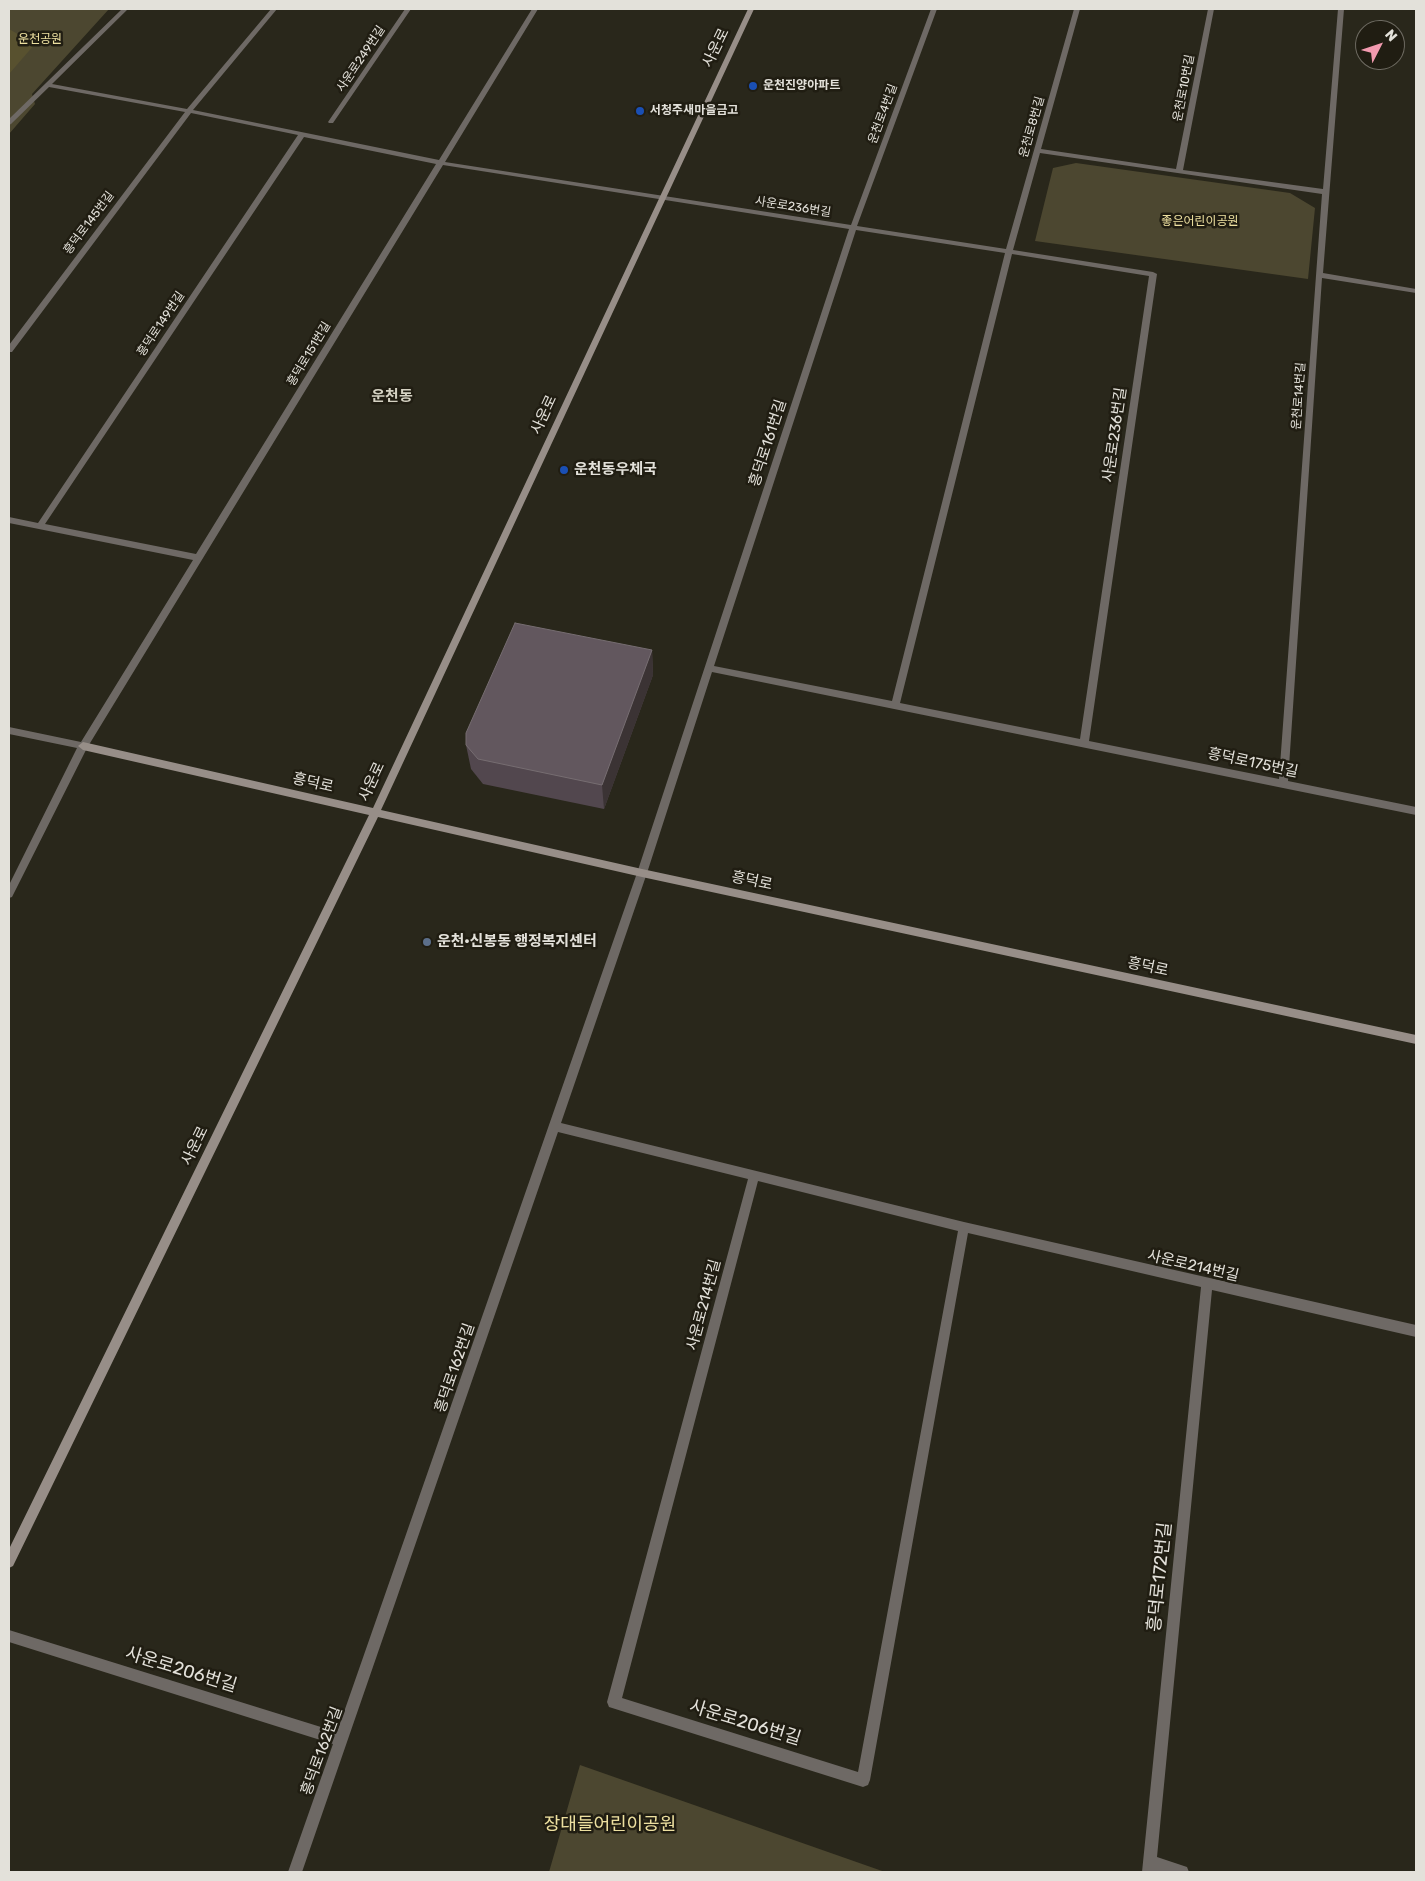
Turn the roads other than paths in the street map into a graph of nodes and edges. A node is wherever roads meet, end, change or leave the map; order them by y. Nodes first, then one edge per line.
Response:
1 (125, 9) edge
2 (274, 9) edge
3 (408, 9) edge
4 (535, 9) edge
5 (751, 9) edge
6 (934, 9) edge
7 (1077, 9) edge
8 (1211, 9) edge
9 (1341, 9) edge
10 (46, 85) junction
11 (189, 111) junction
12 (331, 122) dead end
13 (9, 123) edge
14 (302, 134) junction
15 (1038, 151) junction
16 (441, 163) junction
17 (1179, 171) junction
18 (1326, 192) junction
19 (661, 198) junction
20 (853, 228) junction
21 (1010, 252) junction
22 (1318, 275) junction
23 (1416, 291) edge
24 (9, 350) edge
25 (9, 520) edge
26 (40, 526) junction
27 (199, 558) junction
28 (709, 668) junction
29 (895, 706) junction
30 (9, 730) edge
31 (1084, 744) junction
32 (83, 746) junction
33 (1283, 784) junction
34 (1416, 811) edge
35 (375, 813) junction
36 (642, 873) junction
37 (9, 894) edge
38 (1416, 1040) edge
39 (555, 1126) junction
40 (754, 1176) junction
41 (964, 1227) junction
42 (1207, 1285) junction
43 (1416, 1332) edge
44 (683, 1442) joint
45 (9, 1562) edge
46 (9, 1636) edge
47 (342, 1740) junction
48 (1149, 1867) edge
49 (295, 1872) edge
50 (1182, 1872) edge

1 - 10 street
2 - 11 street
3 - 12 street, 사운로249번길
4 - 16 street, 흥덕로151번길
5 - 19 street, 사운로
6 - 20 street, 운천로4번길
7 - 15 street, 운천로8번길
8 - 17 street, 운천로10번길
9 - 18 street, 운천로14번길
10 - 11 street
10 - 13 street
11 - 14 street
11 - 24 street, 흥덕로145번길
14 - 16 street
14 - 26 street, 흥덕로149번길
15 - 17 street
15 - 21 street, 운천로8번길
16 - 19 street, 사운로236번길
16 - 27 street, 흥덕로151번길
17 - 18 street
18 - 22 street, 운천로14번길
19 - 20 street, 사운로236번길
19 - 35 street, 사운로
20 - 21 street, 사운로236번길
20 - 28 street, 흥덕로161번길
21 - 29 street
21 - 31 street, 사운로236번길
22 - 23 street
22 - 33 street, 운천로14번길
25 - 26 street
26 - 27 street
27 - 32 street, 흥덕로151번길
28 - 29 street
28 - 36 street, 흥덕로161번길
29 - 31 street
30 - 32 street, 흥덕로
31 - 33 street, 흥덕로175번길
32 - 35 street, 흥덕로
32 - 37 street
33 - 34 street, 흥덕로175번길
35 - 36 street, 흥덕로
35 - 45 street, 사운로
36 - 38 street, 흥덕로
36 - 39 street, 흥덕로162번길
39 - 40 street, 사운로214번길
39 - 47 street, 흥덕로162번길
40 - 41 street, 사운로214번길
40 - 44 street, 사운로214번길
41 - 42 street, 사운로214번길
41 - 44 street, 사운로206번길
42 - 43 street, 사운로214번길
42 - 48 street, 흥덕로172번길
46 - 47 street, 사운로206번길
47 - 49 street, 흥덕로162번길
48 - 50 street

